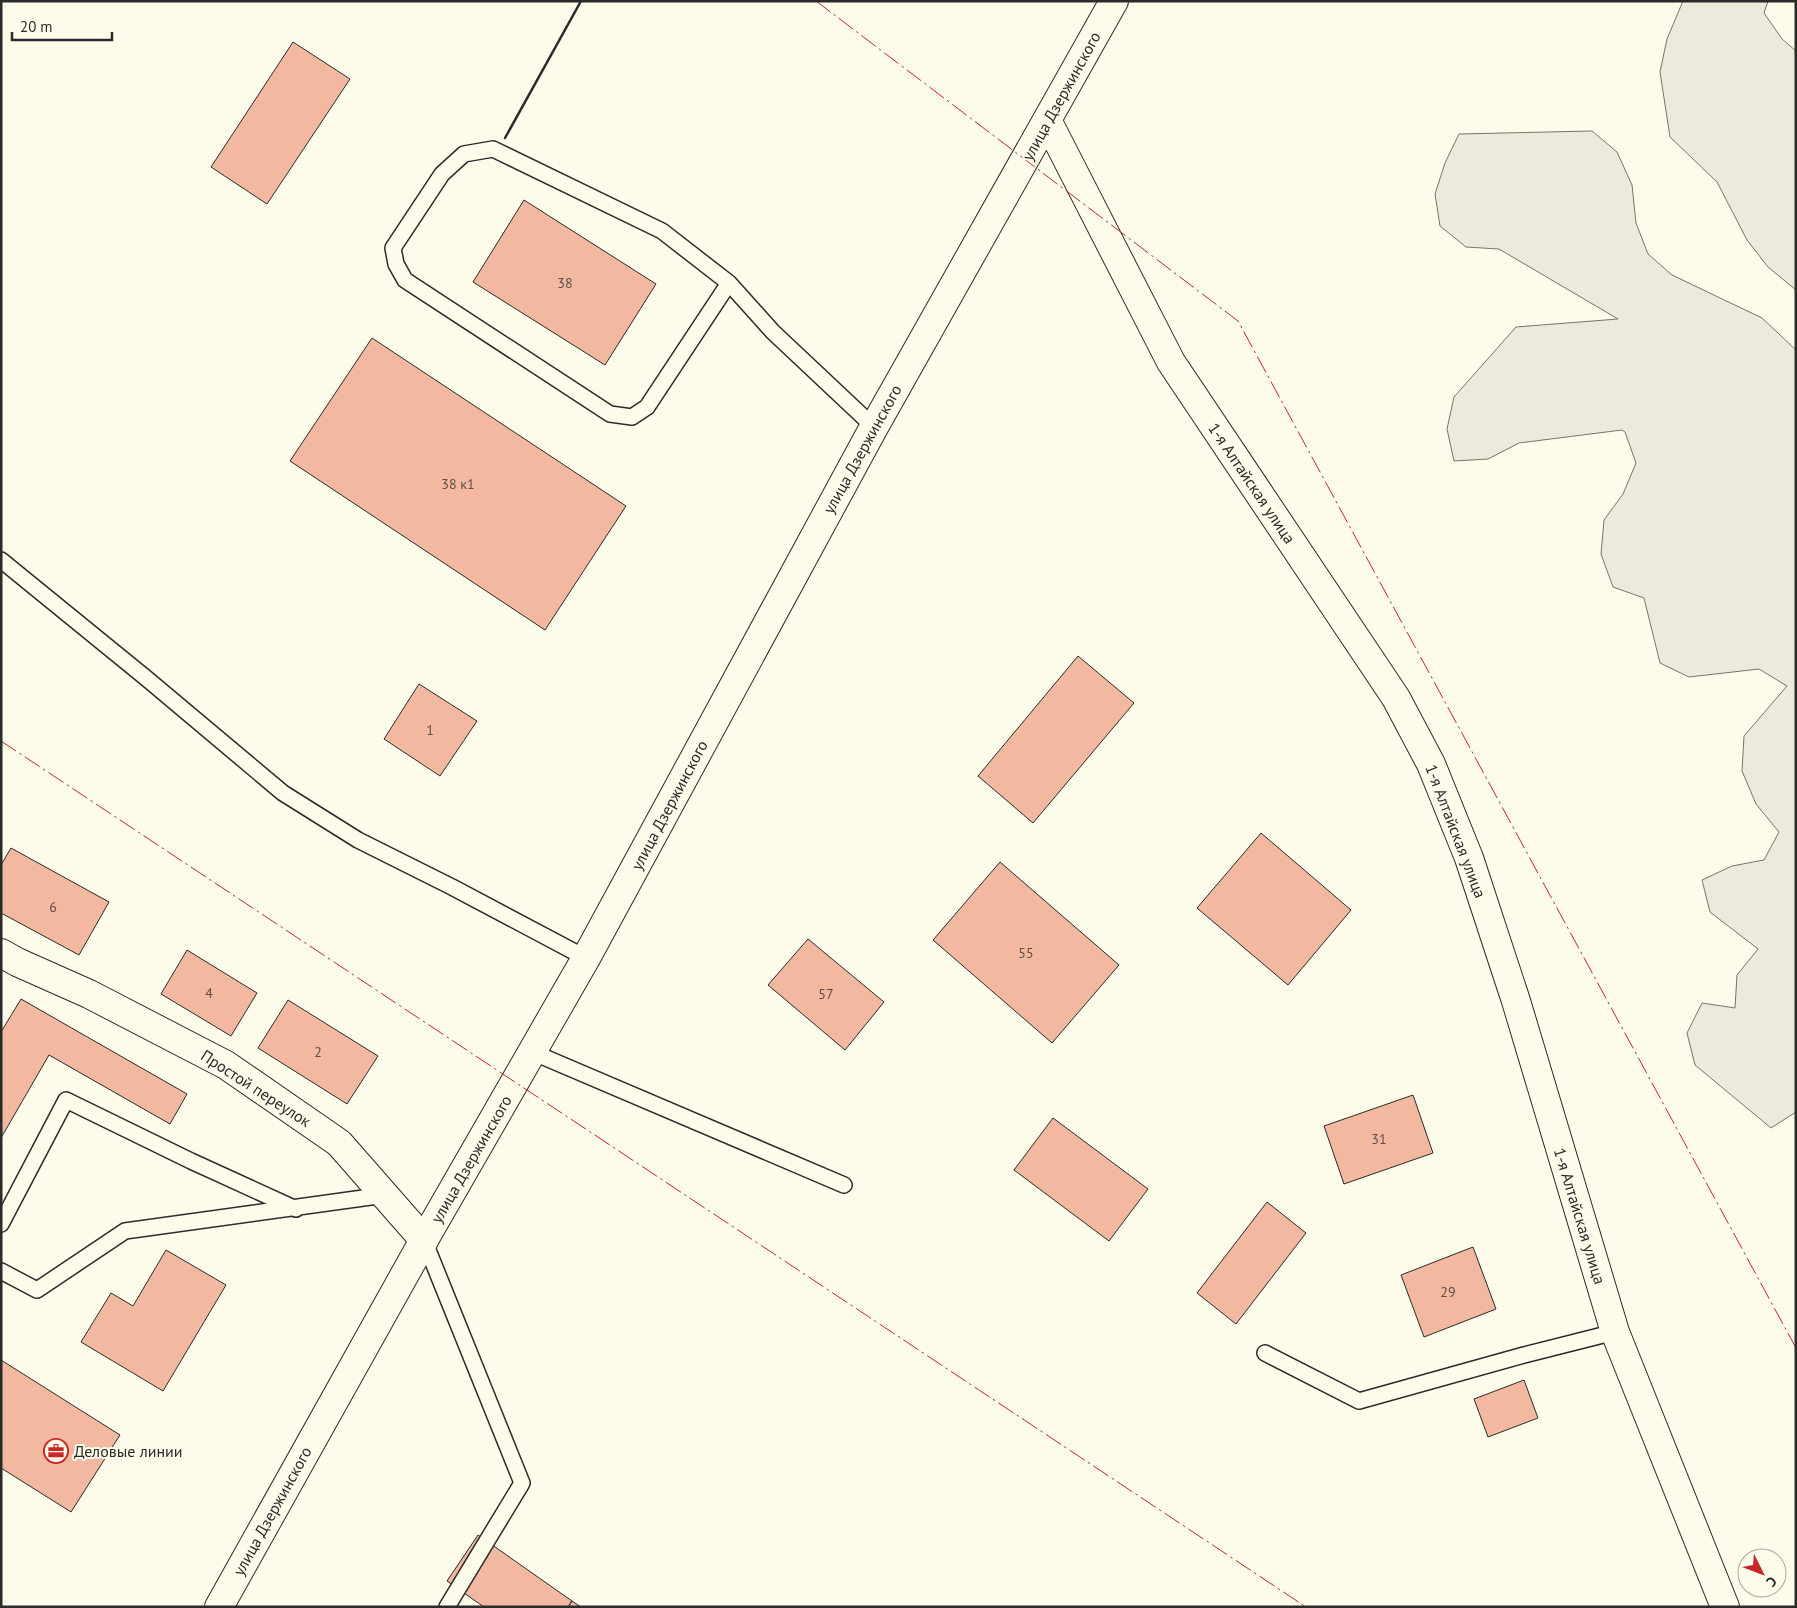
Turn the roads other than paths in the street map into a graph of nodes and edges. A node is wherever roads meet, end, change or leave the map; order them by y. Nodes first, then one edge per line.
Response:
1 (1114, 1) edge
2 (1047, 120) junction
3 (729, 283) junction
4 (874, 427) junction
5 (1, 560) edge
6 (1, 953) edge
7 (586, 958) junction
8 (532, 1052) junction
9 (844, 1185) dead end
10 (385, 1195) junction
11 (296, 1209) junction
12 (1, 1224) edge
13 (424, 1240) junction
14 (1, 1271) edge
15 (1614, 1332) junction
16 (1265, 1353) dead end
17 (219, 1607) edge
18 (447, 1607) edge
19 (1725, 1607) edge

1 - 2 street, улица Дзержинского
2 - 4 street, улица Дзержинского
2 - 15 street, 1-я Алтайская улица
3 - 3 lane
3 - 4 lane
4 - 7 street, улица Дзержинского
5 - 7 lane
6 - 10 street, Простой переулок
7 - 8 street, улица Дзержинского
8 - 9 lane
8 - 13 street, улица Дзержинского
10 - 11 lane
10 - 13 street, Простой переулок
11 - 12 lane
11 - 14 lane
13 - 17 street, улица Дзержинского
13 - 18 lane
15 - 16 lane
15 - 19 street, 1-я Алтайская улица

